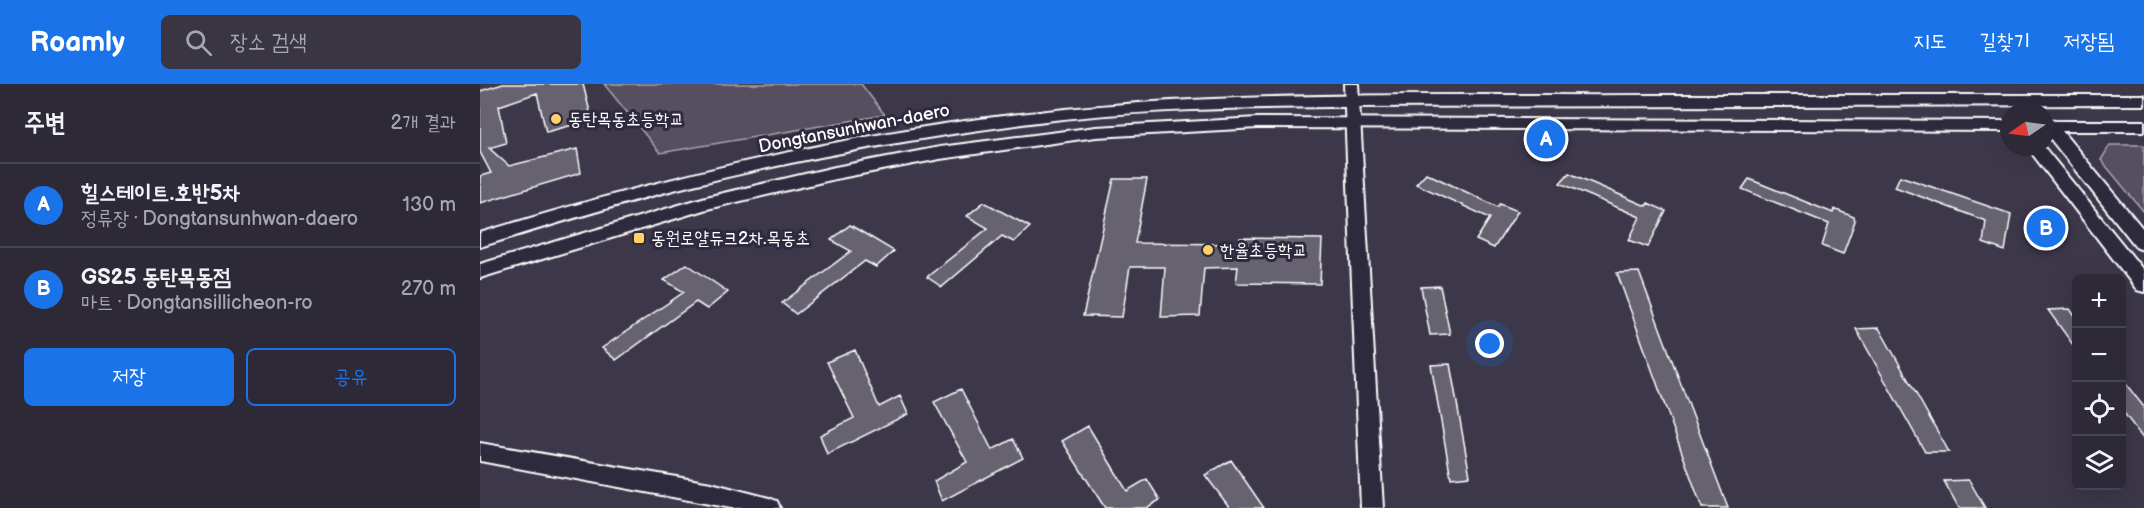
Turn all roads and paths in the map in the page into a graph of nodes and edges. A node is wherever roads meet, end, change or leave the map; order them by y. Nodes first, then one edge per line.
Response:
1 (1986, 84) edge
2 (2015, 84) edge
3 (1351, 93) edge
4 (1921, 99) junction
5 (1998, 100) junction
6 (2112, 100) junction
7 (2144, 100) edge
8 (2012, 102) edge
9 (2030, 102) edge
10 (2000, 103) edge
11 (2054, 104) edge
12 (1352, 124) junction
13 (2054, 124) edge
14 (1934, 125) junction
15 (2000, 126) edge
16 (2137, 126) edge
17 (2054, 133) edge
18 (2042, 156) edge
19 (2106, 195) junction
20 (2073, 196) junction
21 (480, 240) edge
22 (2144, 243) edge
23 (480, 271) edge
24 (2144, 285) edge
25 (480, 452) edge
26 (769, 508) edge
27 (1372, 508) edge

1 - 5 main road
2 - 9 main road
3 - 4 main road, Dongtansunhwan-daero
3 - 12 street
3 - 21 main road, Dongtansunhwan-daero
4 - 5 main road, Dongtansunhwan-daero
4 - 14 main road
5 - 8 main road, Dongtansunhwan-daero
5 - 10 main road
6 - 7 main road, Dongtansunhwan-daero
6 - 11 main road, Dongtansunhwan-daero
6 - 16 main road
12 - 14 main road
12 - 23 main road
12 - 27 street
13 - 16 main road
14 - 15 main road
17 - 19 main road
18 - 20 main road
19 - 20 main road
19 - 22 main road
20 - 24 main road
25 - 26 street

